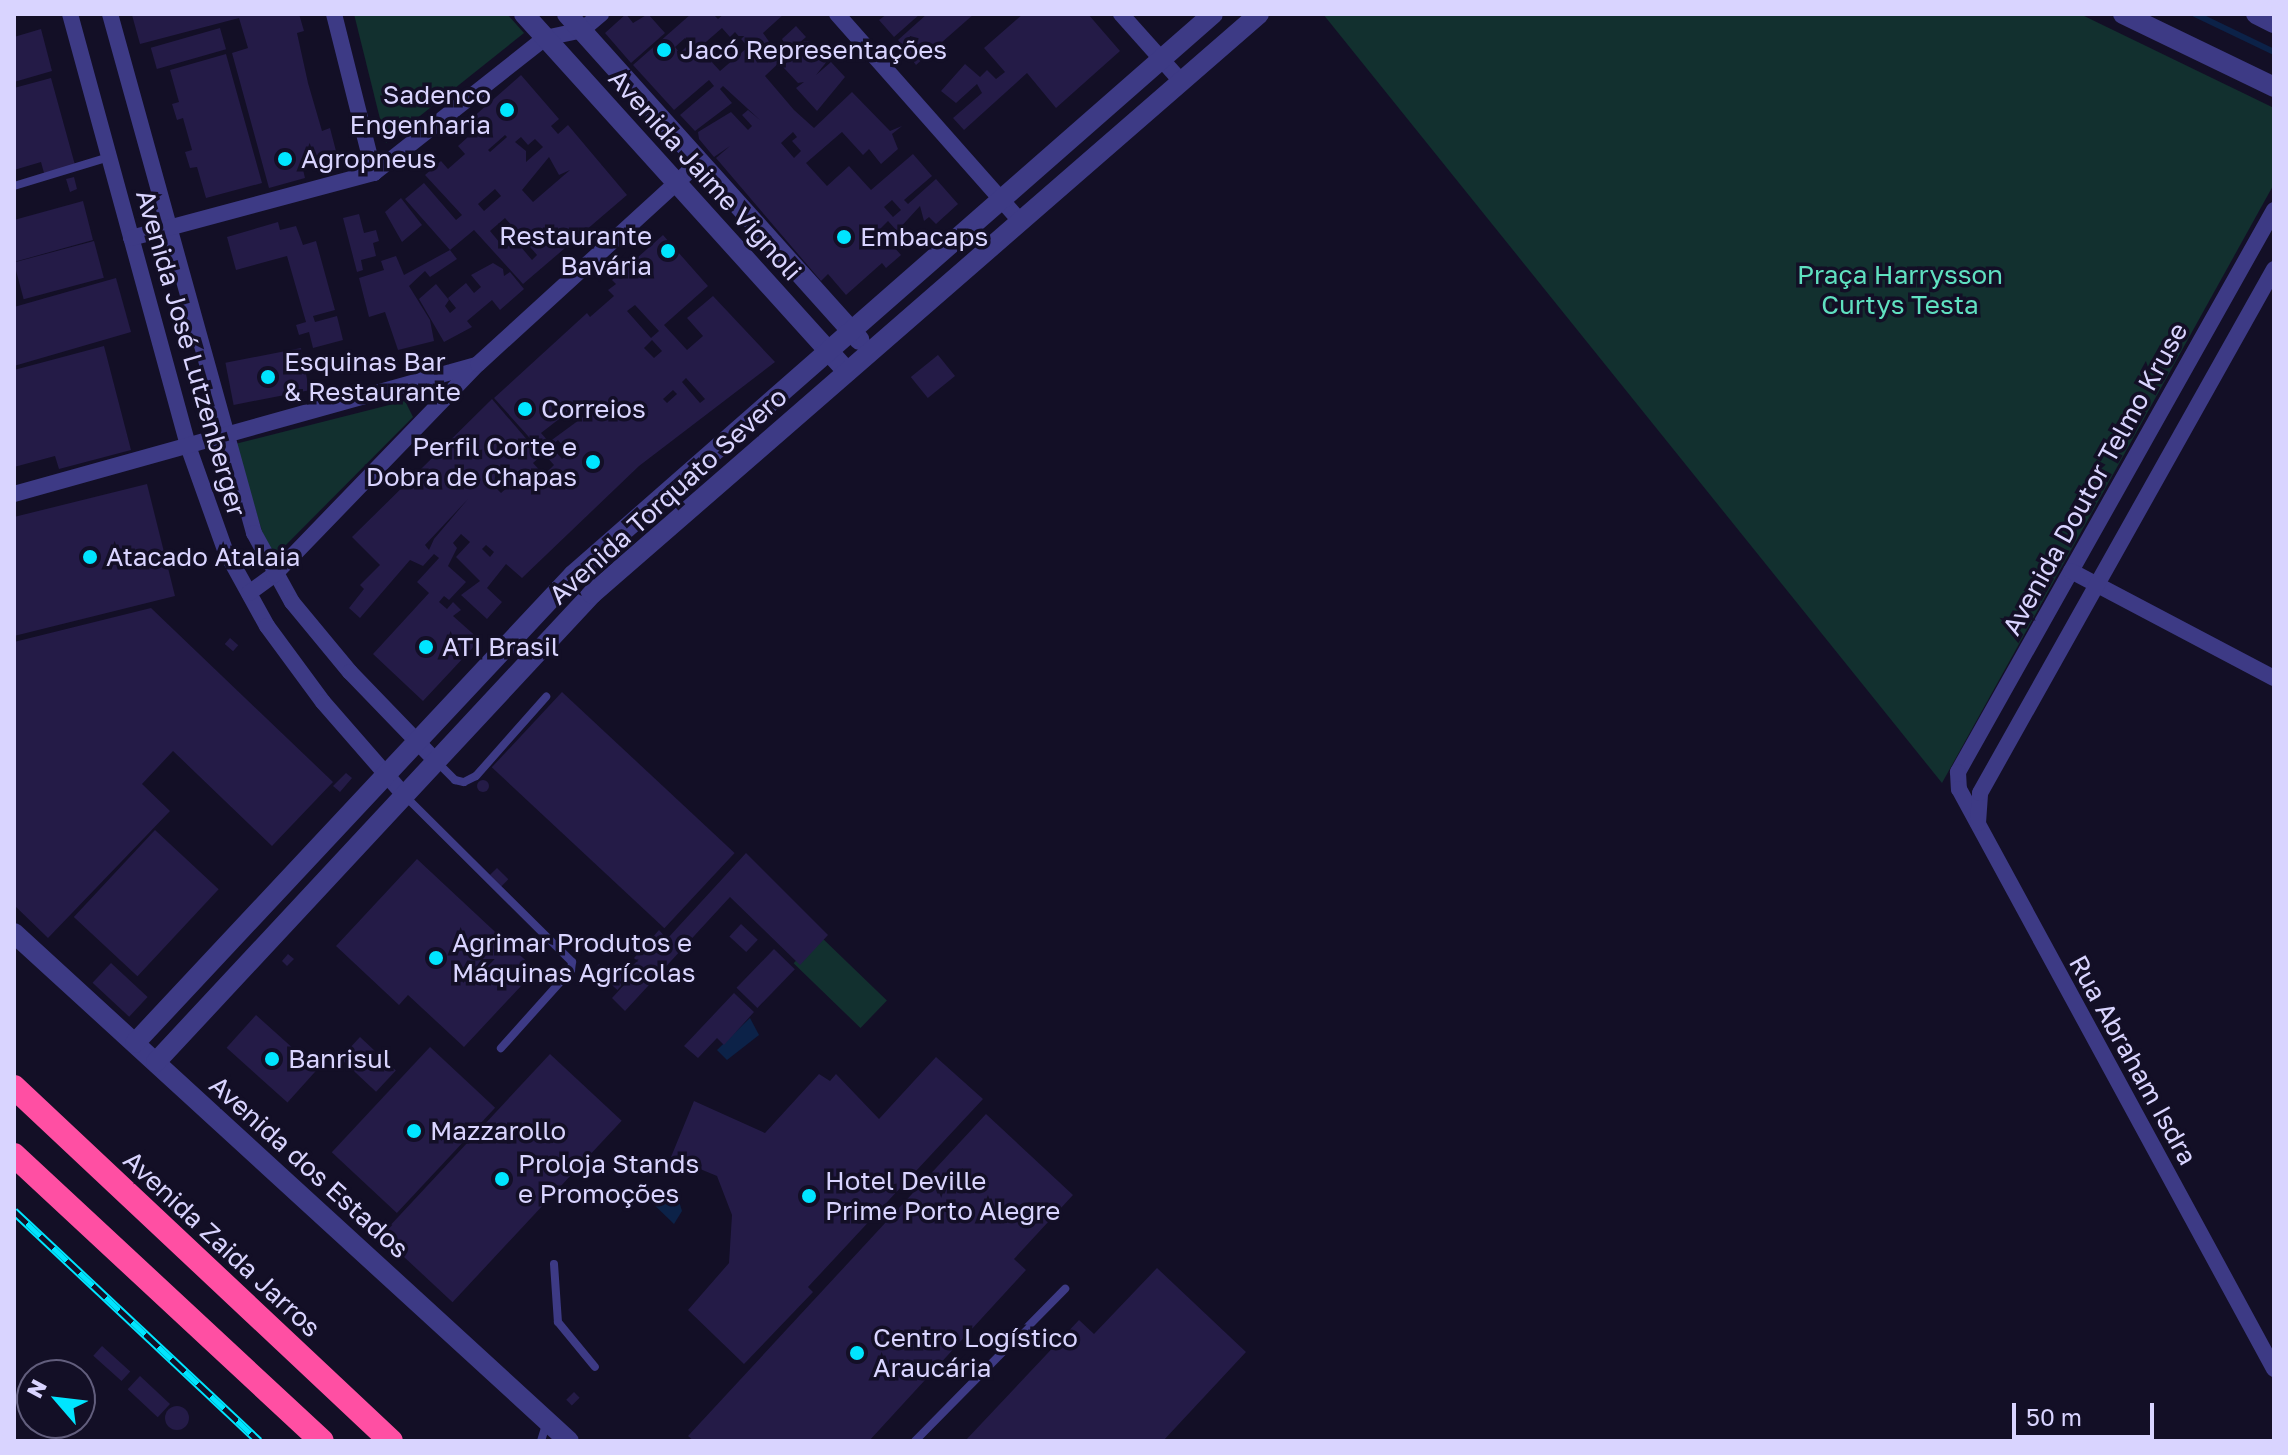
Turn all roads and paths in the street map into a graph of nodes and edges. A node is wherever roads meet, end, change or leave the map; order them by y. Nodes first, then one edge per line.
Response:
1 (70, 14) edge
2 (110, 14) edge
3 (334, 14) edge
4 (524, 14) edge
5 (567, 14) edge
6 (601, 14) edge
7 (837, 14) edge
8 (1121, 14) edge
9 (1213, 14) edge
10 (1259, 14) edge
11 (2123, 14) edge
12 (2256, 14) edge
13 (2274, 23) edge
14 (582, 30) junction
15 (545, 38) junction
16 (1161, 59) junction
17 (1181, 81) junction
18 (2274, 87) edge
19 (109, 157) junction
20 (699, 162) junction
21 (374, 173) junction
22 (678, 181) junction
23 (14, 186) edge
24 (1001, 200) junction
25 (2274, 210) edge
26 (1020, 221) junction
27 (169, 226) junction
28 (131, 238) junction
29 (2274, 269) edge
30 (851, 331) junction
31 (828, 351) junction
32 (870, 352) junction
33 (478, 364) junction
34 (847, 372) junction
35 (226, 437) junction
36 (188, 446) junction
37 (695, 468) junction
38 (712, 490) junction
39 (14, 494) edge
40 (2071, 571) junction
41 (274, 575) junction
42 (2097, 585) junction
43 (249, 593) junction
44 (2274, 678) edge
45 (546, 697) dead end
46 (416, 742) junction
47 (436, 761) junction
48 (1958, 772) joint
49 (387, 773) junction
50 (405, 796) junction
51 (1978, 825) junction
52 (266, 903) junction
53 (284, 924) junction
54 (14, 933) edge
55 (135, 1043) junction
56 (501, 1048) dead end
57 (156, 1062) junction
58 (14, 1087) edge
59 (14, 1155) edge
60 (554, 1264) dead end
61 (1065, 1289) dead end
62 (595, 1367) dead end
63 (2274, 1369) edge
64 (547, 1420) junction
65 (322, 1441) edge
66 (391, 1441) edge
67 (541, 1441) edge
68 (569, 1441) edge
69 (915, 1441) edge

1 - 19 street, Avenida José Lutzenberger
2 - 27 street, Avenida José Lutzenberger
3 - 21 street
4 - 15 street, Avenida Jaime Vignoli
5 - 14 street, Avenida Jaime Vignoli
6 - 14 street
7 - 24 street
8 - 16 street
9 - 16 street, Avenida Torquato Severo
10 - 17 street, Avenida Torquato Severo
11 - 18 street
12 - 13 street
14 - 15 street
14 - 20 street, Avenida Jaime Vignoli
15 - 21 street
15 - 22 street, Avenida Jaime Vignoli
16 - 17 street
16 - 24 street, Avenida Torquato Severo
17 - 26 street, Avenida Torquato Severo
19 - 23 lane
19 - 28 street, Avenida José Lutzenberger
20 - 22 street
20 - 30 street, Avenida Jaime Vignoli
21 - 27 street
22 - 31 street, Avenida Jaime Vignoli
22 - 33 street
24 - 26 street
24 - 30 street, Avenida Torquato Severo
25 - 40 street, Avenida Doutor Telmo Kruse
26 - 32 street, Avenida Torquato Severo
27 - 28 street
27 - 35 street, Avenida José Lutzenberger
28 - 36 street, Avenida José Lutzenberger
29 - 42 street, Avenida Doutor Telmo Kruse
30 - 31 street, Avenida Torquato Severo
30 - 32 street, Avenida Jaime Vignoli
31 - 34 street, Avenida Jaime Vignoli
31 - 37 street, Avenida Torquato Severo
32 - 34 street, Avenida Torquato Severo
33 - 35 street
33 - 41 street
34 - 38 street, Avenida Torquato Severo
35 - 36 street
35 - 41 street, Avenida José Lutzenberger
36 - 39 street
36 - 43 street, Avenida José Lutzenberger
37 - 38 street
37 - 46 street, Avenida Torquato Severo
38 - 47 street, Avenida Torquato Severo
40 - 42 street
40 - 48 street, Avenida Doutor Telmo Kruse
41 - 43 street
41 - 46 street, Avenida José Lutzenberger
42 - 44 street
42 - 51 street, Avenida Doutor Telmo Kruse
43 - 49 street, Avenida José Lutzenberger
45 - 47 lane
46 - 47 street, Avenida José Lutzenberger
46 - 49 street, Avenida Torquato Severo
47 - 50 street, Avenida Torquato Severo
48 - 51 street, Rua Abraham Isdra
49 - 50 street, Avenida José Lutzenberger
49 - 52 street, Avenida Torquato Severo
50 - 53 street, Avenida Torquato Severo
50 - 56 lane
51 - 63 street, Rua Abraham Isdra
52 - 53 street
52 - 55 street, Avenida Torquato Severo
53 - 57 street, Avenida Torquato Severo
54 - 55 street, Avenida dos Estados
55 - 57 street, Avenida dos Estados
57 - 64 street, Avenida dos Estados
58 - 66 highway, Avenida Zaida Jarros
59 - 65 highway
60 - 62 lane
61 - 69 lane
64 - 67 lane
64 - 68 street, Avenida dos Estados

